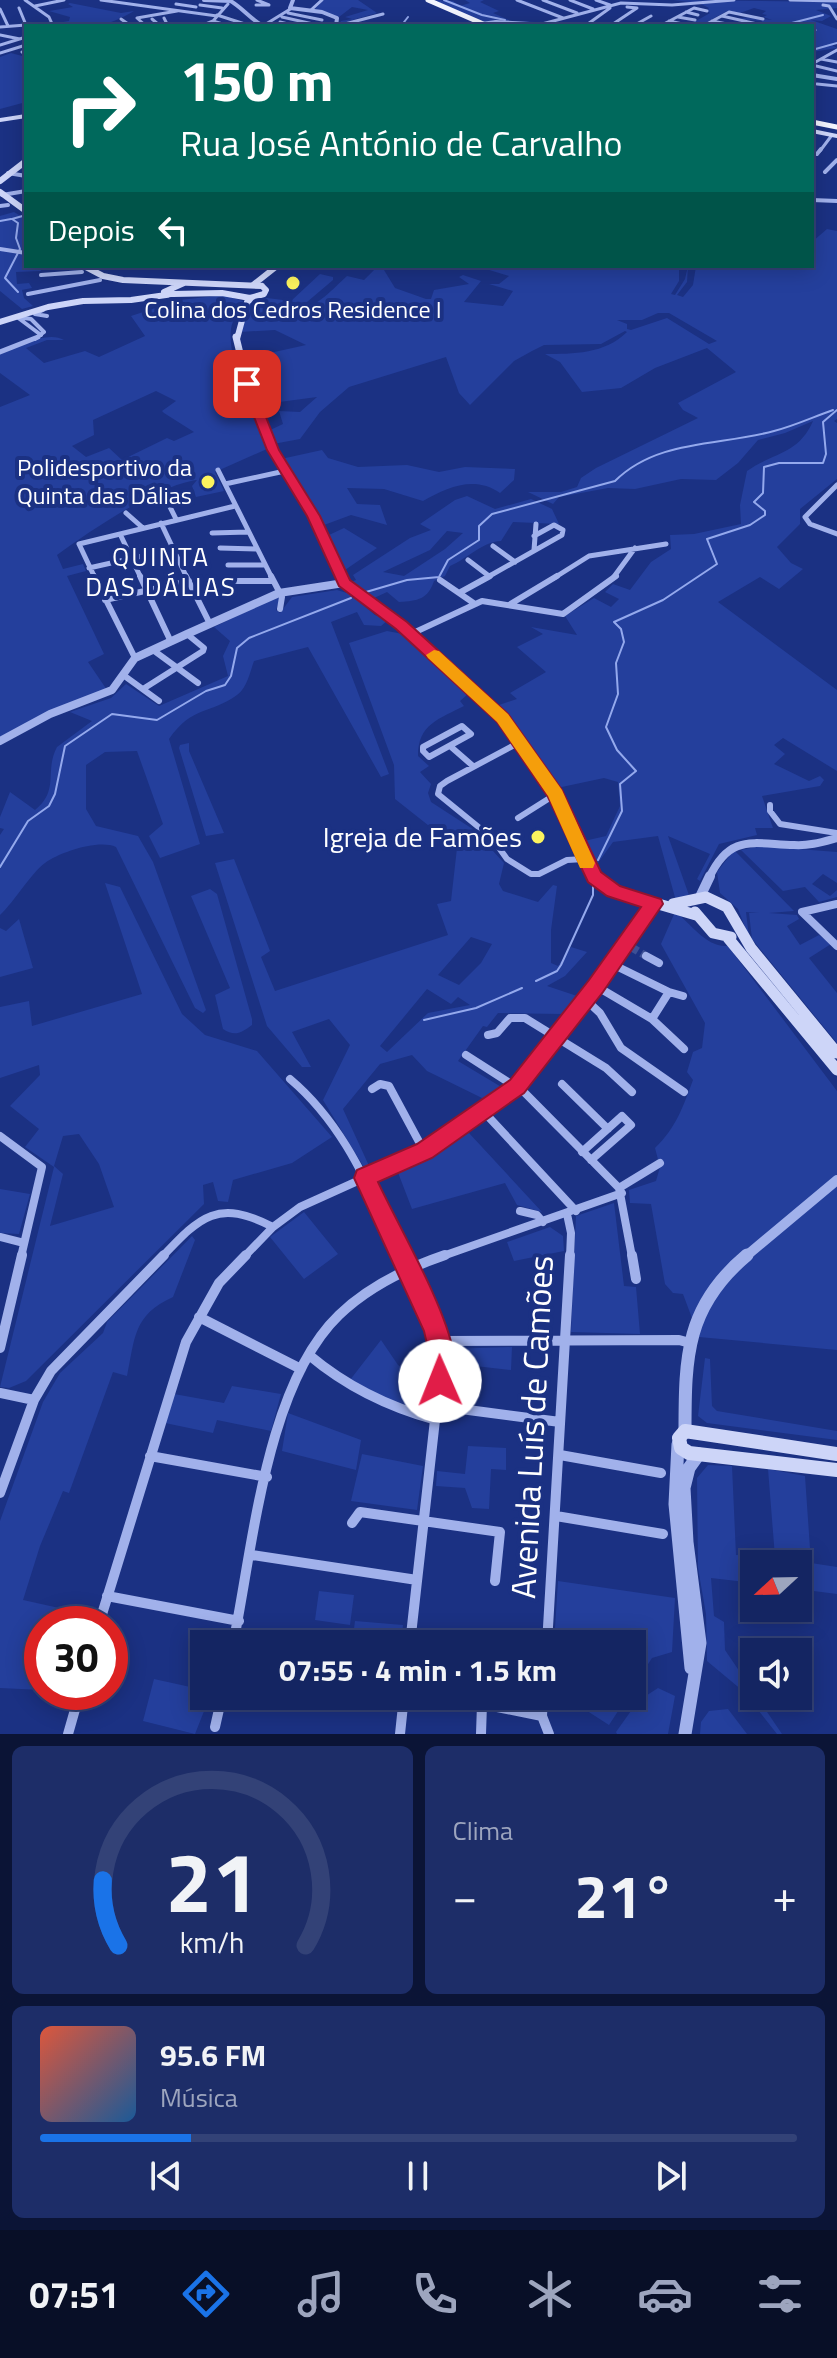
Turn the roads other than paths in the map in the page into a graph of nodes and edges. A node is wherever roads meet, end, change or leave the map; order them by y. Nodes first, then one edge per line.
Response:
1 (25, 0) edge
2 (64, 0) edge
3 (101, 0) edge
4 (183, 0) edge
5 (204, 0) edge
6 (265, 0) edge
7 (293, 0) edge
8 (322, 0) edge
9 (421, 0) edge
10 (428, 0) edge
11 (526, 0) edge
12 (543, 0) edge
13 (570, 0) edge
14 (596, 0) edge
15 (622, 0) edge
16 (670, 0) edge
17 (730, 0) edge
18 (790, 0) edge
19 (111, 1) edge
20 (518, 1) edge
21 (837, 1) edge
22 (256, 3) edge
23 (631, 3) junction
24 (690, 3) junction
25 (814, 3) junction
26 (176, 4) junction
27 (225, 5) edge
28 (610, 5) junction
29 (34, 6) junction
30 (196, 6) junction
31 (19, 8) dead end
32 (167, 9) junction
33 (595, 9) junction
34 (311, 10) junction
35 (177, 11) junction
36 (292, 11) junction
37 (707, 11) dead end
38 (686, 12) junction
39 (581, 13) junction
40 (1, 14) edge
41 (171, 14) junction
42 (383, 14) dead end
43 (698, 15) dead end
44 (651, 16) dead end
45 (721, 16) junction
46 (678, 17) junction
47 (164, 18) junction
48 (564, 18) junction
49 (121, 19) dead end
50 (152, 19) dead end
51 (331, 19) dead end
52 (763, 19) dead end
53 (837, 19) edge
54 (281, 20) junction
55 (695, 20) dead end
56 (321, 21) junction
57 (669, 21) junction
58 (712, 21) junction
59 (26, 24) edge
60 (52, 24) edge
61 (128, 24) edge
62 (144, 24) edge
63 (158, 24) edge
64 (167, 24) edge
65 (212, 24) edge
66 (247, 24) edge
67 (258, 24) edge
68 (266, 24) edge
69 (291, 24) edge
70 (305, 24) edge
71 (314, 24) edge
72 (331, 24) edge
73 (337, 24) edge
74 (345, 24) edge
75 (475, 24) edge
76 (482, 24) edge
77 (483, 24) edge
78 (542, 24) edge
79 (567, 24) edge
80 (588, 24) edge
81 (613, 24) edge
82 (637, 24) edge
83 (664, 24) edge
84 (682, 24) edge
85 (708, 24) edge
86 (727, 24) edge
87 (757, 24) edge
88 (24, 25) edge
89 (8, 26) junction
90 (0, 27) edge
91 (0, 35) edge
92 (24, 38) edge
93 (20, 39) junction
94 (24, 46) edge
95 (0, 49) edge
96 (837, 52) edge
97 (821, 59) junction
98 (837, 62) edge
99 (814, 64) edge
100 (814, 65) edge
101 (837, 71) edge
102 (814, 75) edge
103 (837, 79) edge
104 (817, 86) dead end
105 (837, 89) edge
106 (24, 117) edge
107 (0, 121) edge
108 (814, 126) edge
109 (836, 132) edge
110 (817, 154) dead end
111 (24, 159) edge
112 (837, 160) edge
113 (825, 172) dead end
114 (2, 173) edge
115 (24, 179) edge
116 (0, 181) edge
117 (24, 191) edge
118 (1, 195) edge
119 (814, 201) edge
120 (837, 201) edge
121 (8, 205) junction
122 (0, 206) edge
123 (24, 213) edge
124 (0, 249) edge
125 (24, 253) edge
126 (274, 268) edge
127 (282, 268) edge
128 (83, 269) edge
129 (41, 275) dead end
130 (100, 280) junction
131 (188, 283) junction
132 (250, 285) junction
133 (262, 286) junction
134 (172, 290) junction
135 (28, 294) dead end
136 (191, 295) junction
137 (246, 298) junction
138 (54, 306) junction
139 (47, 316) dead end
140 (17, 317) junction
141 (0, 321) edge
142 (41, 335) junction
143 (0, 352) edge
144 (218, 470) dead end
145 (285, 471) junction
146 (225, 484) junction
147 (837, 485) edge
148 (163, 493) dead end
149 (235, 506) junction
150 (126, 513) dead end
151 (176, 519) junction
152 (161, 523) junction
153 (536, 524) dead end
154 (143, 528) junction
155 (248, 532) junction
156 (212, 533) dead end
157 (120, 534) junction
158 (837, 534) edge
159 (534, 536) junction
160 (666, 544) dead end
161 (493, 546) dead end
162 (220, 548) dead end
163 (635, 548) junction
164 (173, 549) junction
165 (257, 549) junction
166 (534, 550) junction
167 (131, 558) junction
168 (468, 560) dead end
169 (515, 562) junction
170 (228, 565) dead end
171 (265, 565) junction
172 (89, 568) junction
173 (489, 576) junction
174 (440, 580) dead end
175 (189, 581) junction
176 (237, 581) dead end
177 (273, 581) junction
178 (344, 583) junction
179 (146, 591) junction
180 (279, 593) junction
181 (459, 593) junction
182 (105, 600) junction
183 (475, 604) junction
184 (509, 605) junction
185 (280, 609) dead end
186 (210, 624) junction
187 (187, 634) junction
188 (411, 634) junction
189 (171, 642) junction
190 (153, 650) junction
191 (135, 658) junction
192 (177, 668) junction
193 (126, 677) dead end
194 (198, 683) dead end
195 (143, 689) junction
196 (159, 701) dead end
197 (0, 741) edge
198 (520, 742) junction
199 (450, 746) junction
200 (473, 766) junction
201 (556, 794) junction
202 (770, 805) dead end
203 (518, 818) dead end
204 (837, 836) edge
205 (584, 859) junction
206 (710, 873) junction
207 (698, 898) junction
208 (719, 901) junction
209 (837, 904) edge
210 (660, 905) junction
211 (696, 915) junction
212 (739, 931) junction
213 (728, 938) junction
214 (837, 946) edge
215 (646, 956) tunnel mouth
216 (659, 963) dead end
217 (612, 964) junction
218 (596, 986) junction
219 (669, 992) junction
220 (683, 996) dead end
221 (586, 1000) junction
222 (652, 1019) junction
223 (488, 1035) dead end
224 (556, 1039) junction
225 (684, 1049) dead end
226 (837, 1053) edge
227 (466, 1055) dead end
228 (837, 1070) edge
229 (290, 1079) dead end
230 (562, 1084) dead end
231 (517, 1086) junction
232 (372, 1089) dead end
233 (632, 1092) dead end
234 (684, 1092) dead end
235 (484, 1112) junction
236 (608, 1129) junction
237 (0, 1136) edge
238 (424, 1151) junction
239 (582, 1152) junction
240 (591, 1160) junction
241 (660, 1163) dead end
242 (365, 1178) junction
243 (837, 1180) edge
244 (620, 1190) junction
245 (520, 1211) dead end
246 (572, 1212) junction
247 (543, 1222) junction
248 (273, 1227) junction
249 (0, 1237) edge
250 (24, 1243) junction
251 (408, 1268) junction
252 (636, 1279) dead end
253 (4, 1314) edge
254 (199, 1317) junction
255 (565, 1340) junction
256 (440, 1341) junction
257 (690, 1343) junction
258 (0, 1348) edge
259 (309, 1355) junction
260 (301, 1369) junction
261 (0, 1393) edge
262 (34, 1400) junction
263 (438, 1406) junction
264 (436, 1420) junction
265 (560, 1422) junction
266 (724, 1436) junction
267 (682, 1437) junction
268 (699, 1454) junction
269 (837, 1454) edge
270 (560, 1455) junction
271 (150, 1456) junction
272 (722, 1456) junction
273 (837, 1470) edge
274 (661, 1473) dead end
275 (267, 1477) junction
276 (2, 1480) edge
277 (0, 1493) edge
278 (556, 1516) junction
279 (424, 1520) junction
280 (352, 1523) dead end
281 (663, 1534) dead end
282 (252, 1555) junction
283 (417, 1580) junction
284 (495, 1581) dead end
285 (107, 1596) junction
286 (104, 1606) edge
287 (239, 1621) junction
288 (237, 1630) edge
289 (412, 1630) edge
290 (548, 1630) edge
291 (692, 1679) junction
292 (75, 1710) edge
293 (219, 1710) edge
294 (403, 1710) edge
295 (482, 1710) edge
296 (512, 1710) edge
297 (542, 1710) edge
298 (542, 1716) junction
299 (215, 1727) dead end
300 (68, 1734) edge
301 (400, 1734) edge
302 (481, 1734) edge
303 (549, 1734) edge
304 (685, 1734) edge

1 - 29 street
2 - 29 street
3 - 19 street
4 - 26 street
4 - 30 street
5 - 27 street
6 - 22 street
7 - 36 street
8 - 34 street
9 - 75 highway
10 - 77 highway
11 - 20 street
12 - 39 street
13 - 33 street
14 - 28 street
15 - 23 street
16 - 24 street
17 - 24 street
18 - 25 street
19 - 32 street
19 - 41 street
20 - 48 street
21 - 25 street
23 - 24 street
23 - 28 street
23 - 81 street
25 - 53 street
26 - 30 street
26 - 32 street
27 - 30 street
27 - 30 street
27 - 35 street
27 - 65 street
27 - 66 street
27 - 67 street
28 - 33 street
28 - 80 street
29 - 60 street
31 - 59 street
32 - 35 street
33 - 39 street
34 - 36 street
34 - 73 street
35 - 41 street
36 - 54 street
36 - 56 street
37 - 38 street
38 - 43 street
38 - 46 street
39 - 48 street
39 - 79 street
40 - 89 street
41 - 47 street
42 - 74 street
44 - 82 street
45 - 52 street
45 - 58 street
45 - 87 street
46 - 55 street
46 - 57 street
47 - 62 street
47 - 64 street
48 - 78 street
49 - 61 street
50 - 63 street
51 - 56 street
54 - 68 street
54 - 69 street
54 - 70 street
56 - 71 street
56 - 72 street
57 - 83 street
57 - 84 street
58 - 85 street
58 - 86 street
76 - 78 street, bridge
88 - 89 street
89 - 90 street
91 - 93 street
92 - 93 street
93 - 95 street
94 - 95 street
96 - 97 street
97 - 98 street
97 - 99 street
100 - 101 street
102 - 103 street
104 - 105 street
106 - 107 main road
108 - 109 highway
109 - 110 street
111 - 114 main road
112 - 113 street
114 - 115 street
114 - 116 main road
117 - 118 street
118 - 121 main road
118 - 123 main road
119 - 120 street
121 - 122 street
121 - 123 main road
124 - 125 street
126 - 132 main road
127 - 133 main road
128 - 129 street
128 - 130 main road
128 - 131 main road
130 - 134 main road
130 - 135 street
131 - 132 main road
131 - 134 main road
131 - 136 main road
132 - 133 main road
132 - 137 main road
133 - 137 main road
134 - 136 main road
134 - 138 main road
134 - 141 main road
136 - 137 main road
137 - 145 main road
138 - 139 street
138 - 140 main road
140 - 141 main road
140 - 142 street
140 - 142 street
142 - 143 street
144 - 146 street
145 - 146 street
145 - 178 main road
146 - 149 street
147 - 158 street
148 - 151 street
149 - 151 street
149 - 155 street
150 - 154 street
151 - 152 street
152 - 154 street
152 - 164 street
153 - 159 street
154 - 157 street
155 - 156 street
155 - 165 street
157 - 167 street
157 - 172 street
159 - 166 street
159 - 166 street
160 - 163 street
161 - 169 street
162 - 165 street
163 - 184 street
163 - 184 street
164 - 167 street
164 - 175 street
165 - 171 street
166 - 169 street
167 - 172 street
167 - 179 street
168 - 173 street
169 - 173 street
170 - 171 street
171 - 177 street
172 - 182 street
173 - 181 street
174 - 181 street
175 - 179 street
175 - 186 street
176 - 177 street
177 - 180 street
178 - 180 street
178 - 188 main road
179 - 182 street
179 - 189 street
180 - 185 street
180 - 186 street
181 - 183 street
182 - 191 street
183 - 184 street
183 - 188 street
186 - 187 street
187 - 189 street
187 - 192 street
188 - 198 main road
189 - 190 street
190 - 191 street
190 - 192 street
191 - 197 street
192 - 194 street
192 - 195 street
193 - 195 street
195 - 196 street
198 - 200 street
198 - 201 main road
199 - 199 street
199 - 200 street
200 - 205 street
201 - 203 street
201 - 205 main road
202 - 204 street
204 - 206 street
205 - 210 main road
206 - 207 street
206 - 208 street
207 - 208 main road
207 - 210 main road
207 - 211 main road
208 - 212 main road
209 - 214 street
210 - 211 main road
210 - 217 street
211 - 213 main road
212 - 213 main road
212 - 226 main road
213 - 228 main road
215 - 216 street
217 - 218 street
217 - 219 street
218 - 221 street
218 - 222 street
219 - 220 street
219 - 222 street
221 - 224 street
221 - 234 street
222 - 225 street
223 - 224 street
224 - 231 street
224 - 233 street
227 - 231 street
229 - 242 street
230 - 236 street
231 - 235 street
231 - 239 street
232 - 238 street
235 - 238 street
235 - 246 street
236 - 239 street
236 - 240 street
237 - 250 street
238 - 242 street
239 - 240 street
240 - 244 street
241 - 244 street
242 - 248 street
242 - 251 street
243 - 257 street
244 - 246 street
244 - 252 street
245 - 247 street
246 - 247 street
246 - 255 street, Avenida Luís de Camões
247 - 251 street
248 - 254 street
248 - 262 street
249 - 250 street
250 - 253 street
251 - 256 street
251 - 259 street
253 - 258 street
254 - 260 street
254 - 271 street
255 - 256 street
255 - 257 street
255 - 265 street, Avenida Luís de Camões
256 - 263 street
257 - 267 street
259 - 260 street
259 - 264 street
260 - 275 street
261 - 262 street
262 - 276 street
263 - 264 street
263 - 265 street
264 - 279 street
265 - 270 street, Avenida Luís de Camões
266 - 267 main road
266 - 269 main road
266 - 272 main road
267 - 268 main road
267 - 291 street
268 - 272 main road
268 - 291 street
270 - 274 street
270 - 278 street, Avenida Luís de Camões
271 - 275 street
271 - 285 street
272 - 273 main road
275 - 282 street
276 - 277 street
278 - 281 street
278 - 290 street, Avenida Luís de Camões
279 - 280 street
279 - 283 street
279 - 284 street
282 - 283 street
282 - 287 street
283 - 289 street
285 - 286 street
285 - 287 street
287 - 288 street
291 - 304 street
292 - 300 street
293 - 299 street
294 - 301 street
295 - 302 street
296 - 298 street
297 - 298 street
298 - 303 street

